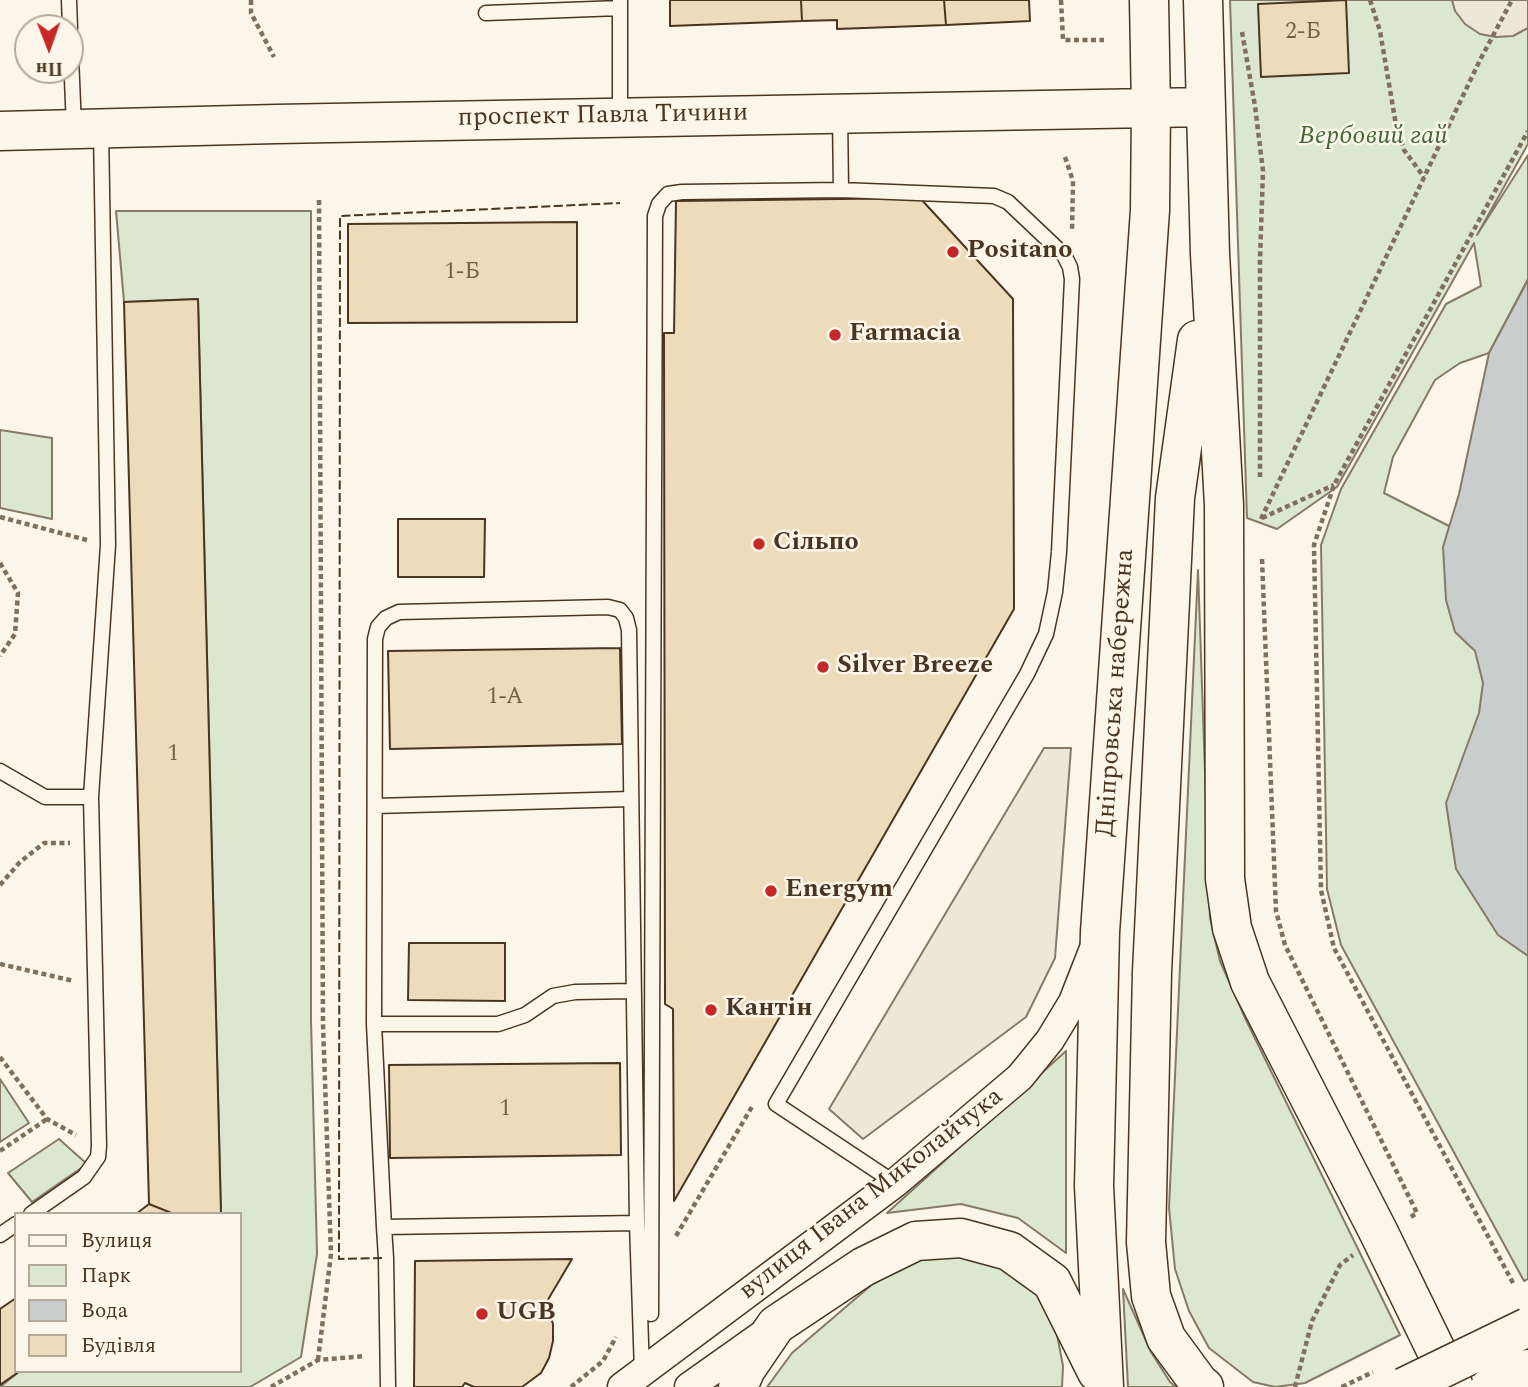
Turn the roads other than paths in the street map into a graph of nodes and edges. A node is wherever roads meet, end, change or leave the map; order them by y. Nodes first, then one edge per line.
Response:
1 (1149, 0) edge
2 (1203, 0) edge
3 (620, 4) edge
4 (486, 13) dead end
5 (80, 84) edge
6 (1206, 107) junction
7 (1152, 108) junction
8 (840, 113) junction
9 (620, 117) junction
10 (88, 128) junction
11 (0, 131) edge
12 (841, 190) junction
13 (1210, 254) junction
14 (0, 771) edge
15 (91, 797) junction
16 (631, 799) junction
17 (375, 806) junction
18 (1100, 932) junction
19 (633, 991) junction
20 (374, 1024) junction
21 (895, 1183) junction
22 (34, 1212) edge
23 (637, 1223) junction
24 (384, 1227) junction
25 (651, 1314) dead end
26 (775, 1325) junction
27 (1528, 1327) edge
28 (1528, 1369) edge
29 (632, 1380) edge
30 (388, 1387) edge
31 (689, 1387) edge
32 (738, 1387) edge
33 (1104, 1387) edge
34 (1204, 1387) edge
35 (1404, 1387) edge
36 (1454, 1387) edge
37 (1490, 1387) edge

1 - 7 main road, Дніпровська набережна
2 - 6 main road, Дніпровська набережна
3 - 4 lane
3 - 9 lane
5 - 10 lane
6 - 7 main road, проспект Павла Тичини
6 - 13 main road, Дніпровська набережна
7 - 8 main road, проспект Павла Тичини
7 - 18 main road, Дніпровська набережна
8 - 9 main road, проспект Павла Тичини
8 - 12 lane
9 - 10 main road, проспект Павла Тичини
10 - 11 main road, проспект Павла Тичини
10 - 15 lane
12 - 21 lane
12 - 25 lane
13 - 34 main road, Дніпровська набережна
13 - 36 main road, Дніпровська набережна
14 - 15 lane
15 - 22 lane
16 - 17 lane
16 - 17 lane
16 - 19 lane
17 - 20 lane
18 - 21 street, вулиця Івана Миколайчука
18 - 33 main road, Дніпровська набережна
19 - 20 lane
19 - 23 lane
20 - 24 lane
21 - 29 street, вулиця Івана Миколайчука
23 - 24 lane
23 - 29 lane
24 - 30 lane
26 - 31 street, вулиця Івана Миколайчука
26 - 32 main road
26 - 33 main road, вулиця Івана Миколайчука
27 - 35 main road, bridge
28 - 37 main road, bridge

